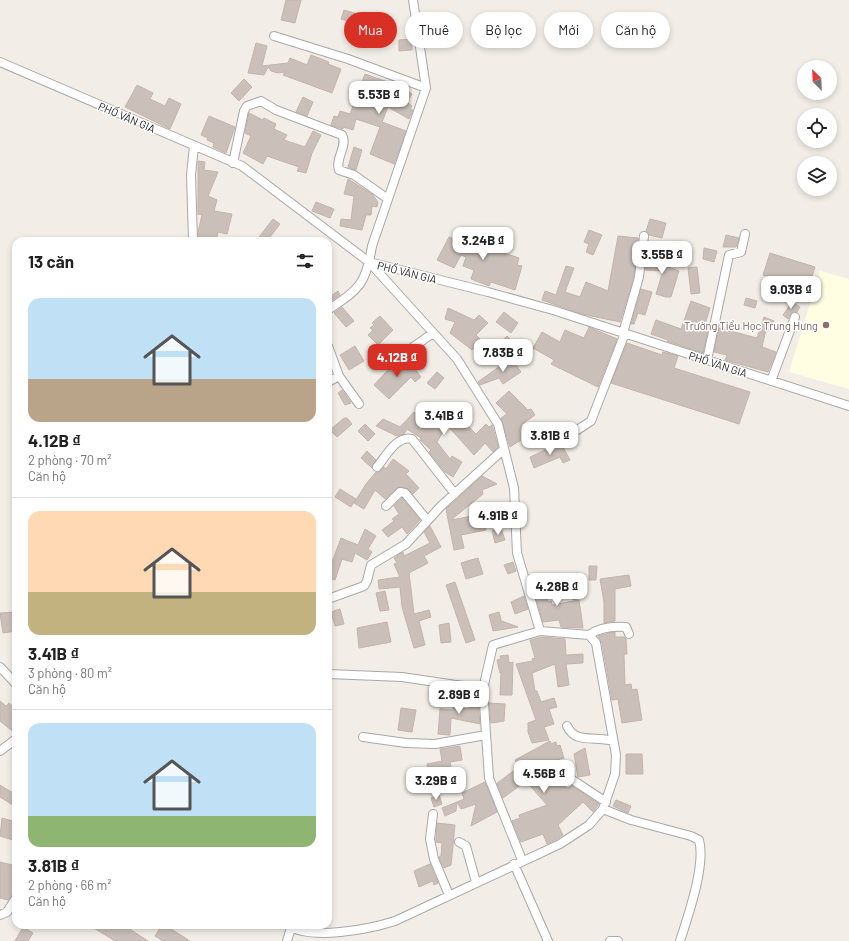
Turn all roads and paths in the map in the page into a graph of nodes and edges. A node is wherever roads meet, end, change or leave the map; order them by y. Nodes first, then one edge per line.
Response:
1 (413, 0) edge
2 (274, 36) dead end
3 (0, 62) edge
4 (426, 88) junction
5 (194, 146) junction
6 (233, 163) junction
7 (388, 198) junction
8 (745, 234) dead end
9 (644, 236) dead end
10 (193, 237) edge
11 (369, 262) junction
12 (332, 307) edge
13 (795, 316) dead end
14 (433, 333) junction
15 (624, 333) junction
16 (332, 357) edge
17 (399, 357) dead end
18 (707, 360) junction
19 (339, 376) junction
20 (332, 380) edge
21 (771, 381) junction
22 (359, 404) dead end
23 (849, 406) edge
24 (560, 438) dead end
25 (504, 449) junction
26 (377, 466) dead end
27 (455, 494) junction
28 (386, 506) dead end
29 (427, 520) junction
30 (332, 598) edge
31 (540, 631) junction
32 (629, 634) dead end
33 (590, 635) junction
34 (0, 667) edge
35 (332, 674) edge
36 (12, 680) edge
37 (483, 689) junction
38 (567, 726) dead end
39 (486, 735) junction
40 (363, 737) dead end
41 (613, 741) junction
42 (12, 742) edge
43 (0, 751) edge
44 (568, 778) dead end
45 (604, 805) junction
46 (433, 814) dead end
47 (459, 842) dead end
48 (522, 860) junction
49 (514, 864) junction
50 (476, 882) junction
51 (449, 895) junction
52 (12, 904) edge
53 (0, 915) edge
54 (290, 929) edge
55 (297, 929) edge
56 (287, 941) edge
57 (548, 941) edge
58 (610, 941) edge
59 (618, 941) edge
60 (680, 941) edge

1 - 4 street
2 - 4 street
3 - 5 street, PHỐ VÂN GIA
4 - 7 street
5 - 6 street, PHỐ VÂN GIA
5 - 10 street
6 - 7 street
6 - 11 street, PHỐ VÂN GIA
7 - 11 street
8 - 18 street
9 - 15 street
11 - 12 street
11 - 14 street
11 - 15 street, PHỐ VÂN GIA
13 - 21 street
14 - 17 street
14 - 25 street
15 - 18 street, PHỐ VÂN GIA
15 - 24 street
16 - 19 street
18 - 21 street, PHỐ VÂN GIA
19 - 20 street
19 - 22 street
21 - 23 street, PHỐ VÂN GIA
25 - 27 street
25 - 31 street
26 - 27 street
27 - 29 street
28 - 29 street
29 - 30 street
31 - 33 street
31 - 37 street
32 - 33 street
33 - 41 street
34 - 36 street
35 - 37 street
37 - 39 street
38 - 41 street
39 - 40 street
39 - 48 street
41 - 45 street
42 - 43 street
44 - 45 street
45 - 48 street
45 - 60 street
46 - 51 street
47 - 50 street
48 - 49 street
49 - 50 street
49 - 57 street
50 - 51 street
51 - 55 street
52 - 53 street
54 - 56 street
58 - 59 street

